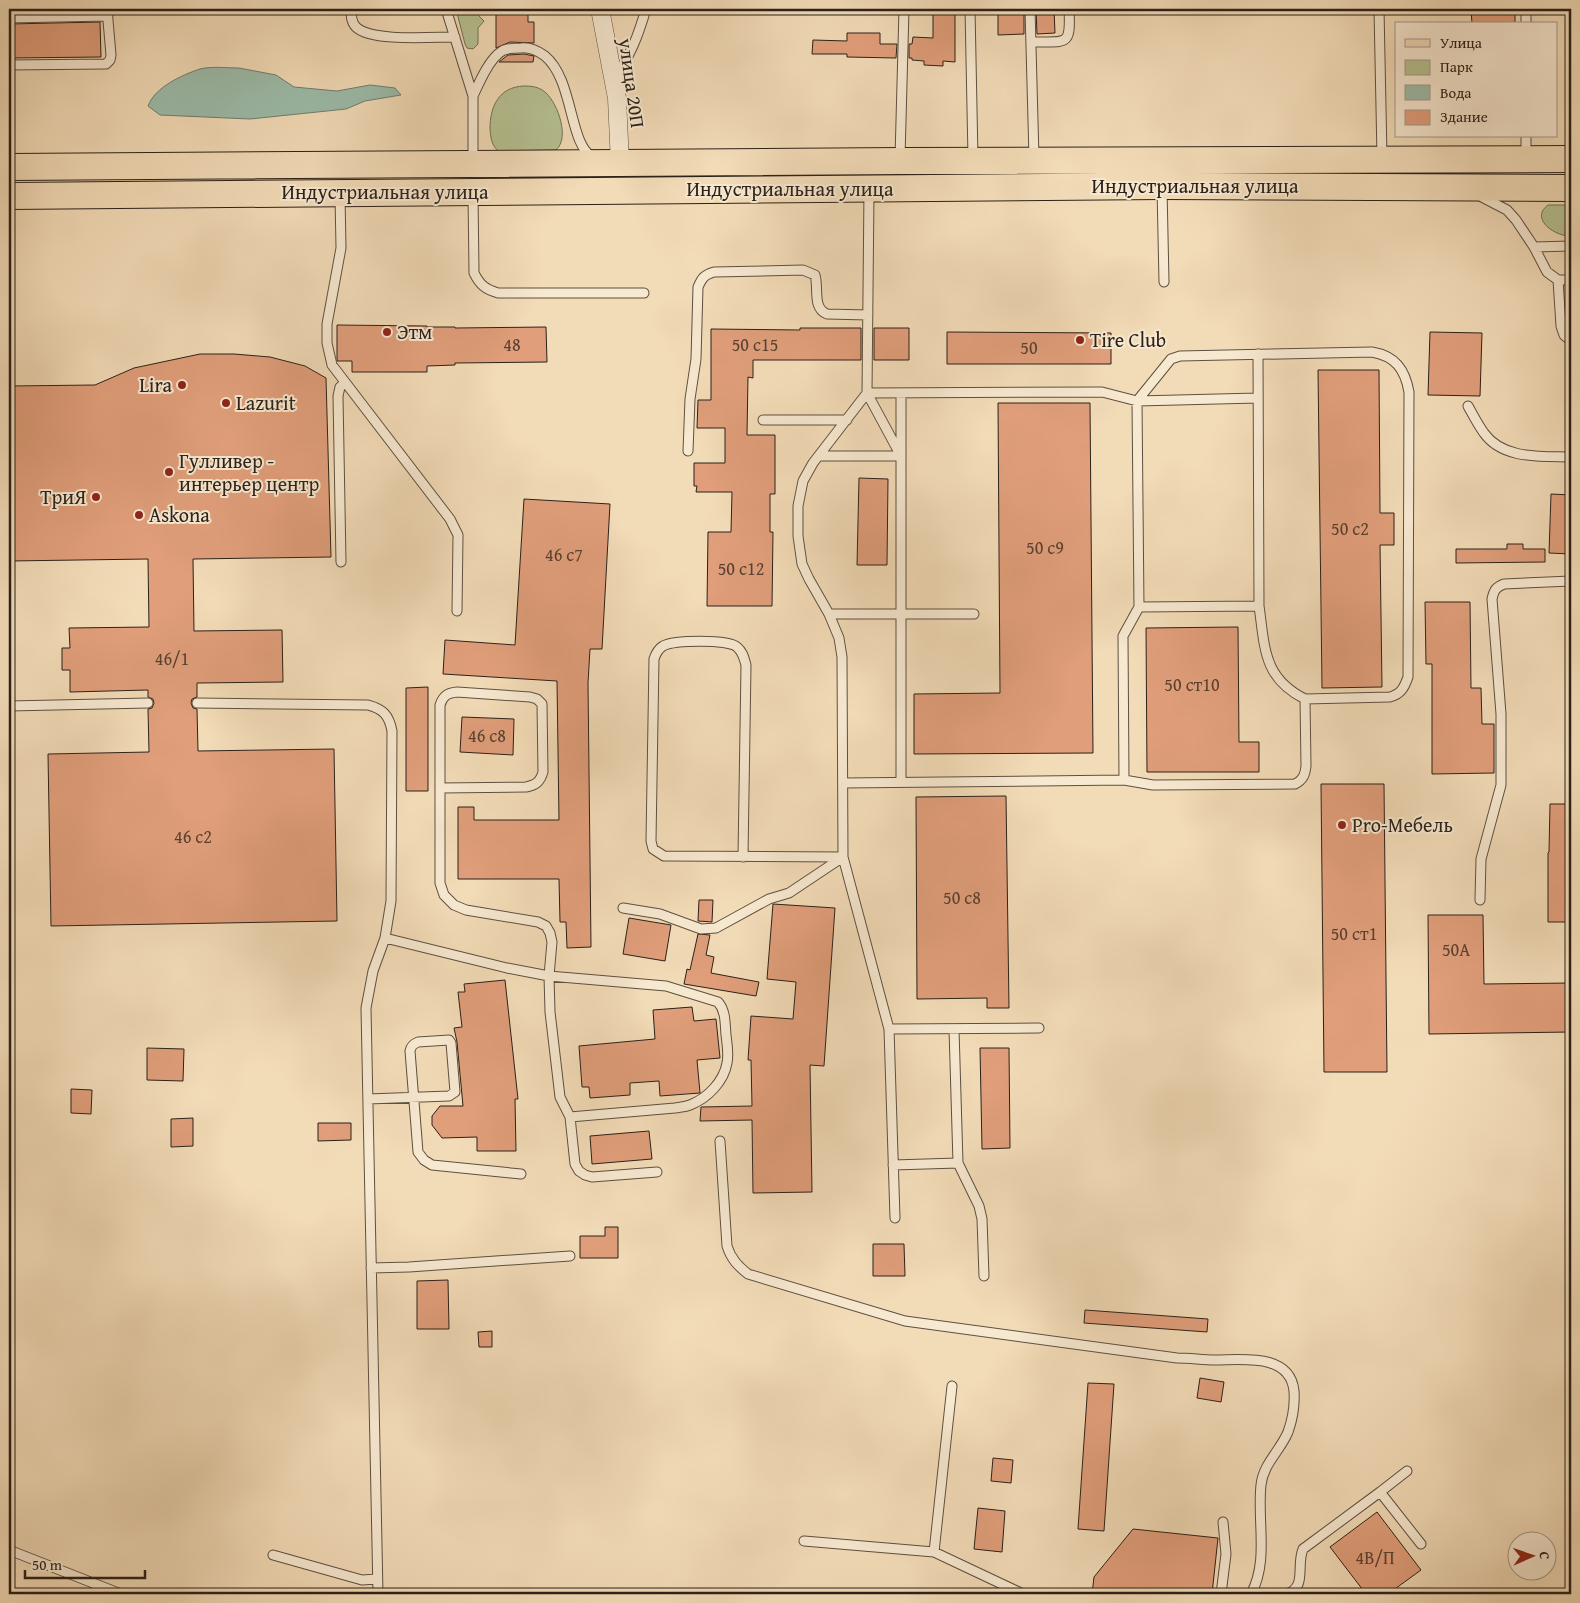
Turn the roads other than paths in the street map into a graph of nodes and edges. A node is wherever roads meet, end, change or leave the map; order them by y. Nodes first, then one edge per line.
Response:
1 (350, 9) edge
2 (446, 9) edge
3 (600, 9) edge
4 (646, 9) edge
5 (904, 9) edge
6 (970, 9) edge
7 (1030, 9) edge
8 (1069, 9) edge
9 (1379, 9) edge
10 (1526, 9) edge
11 (108, 13) edge
12 (9, 18) edge
13 (1526, 22) edge
14 (455, 37) junction
15 (1031, 42) junction
16 (9, 65) edge
17 (614, 78) junction
18 (473, 96) junction
19 (1526, 148) edge
20 (1571, 159) edge
21 (1034, 160) junction
22 (1382, 160) junction
23 (900, 161) junction
24 (973, 161) junction
25 (614, 163) junction
26 (473, 164) junction
27 (9, 167) edge
28 (1162, 186) junction
29 (1456, 187) junction
30 (869, 188) junction
31 (1571, 188) edge
32 (340, 192) junction
33 (472, 192) junction
34 (9, 196) edge
35 (1571, 246) edge
36 (1534, 247) junction
37 (1558, 280) junction
38 (1571, 280) edge
39 (1164, 282) dead end
40 (644, 293) dead end
41 (868, 315) junction
42 (1571, 341) edge
43 (1258, 354) junction
44 (345, 383) junction
45 (867, 393) junction
46 (901, 393) junction
47 (1258, 398) junction
48 (1137, 400) junction
49 (1468, 406) dead end
50 (763, 420) dead end
51 (847, 420) junction
52 (688, 450) dead end
53 (819, 456) junction
54 (901, 456) junction
55 (1571, 457) edge
56 (341, 562) dead end
57 (1571, 582) edge
58 (1259, 606) junction
59 (1138, 607) junction
60 (457, 611) dead end
61 (829, 614) junction
62 (900, 614) junction
63 (974, 614) dead end
64 (1305, 699) junction
65 (148, 703) dead end
66 (197, 703) dead end
67 (9, 706) edge
68 (1124, 780) junction
69 (901, 782) junction
70 (843, 783) junction
71 (440, 788) junction
72 (742, 857) junction
73 (843, 857) junction
74 (1480, 900) dead end
75 (623, 908) dead end
76 (386, 938) junction
77 (549, 976) junction
78 (1039, 1028) dead end
79 (889, 1029) junction
80 (954, 1029) junction
81 (414, 1097) junction
82 (368, 1098) junction
83 (570, 1118) junction
84 (720, 1141) dead end
85 (958, 1163) junction
86 (893, 1165) junction
87 (657, 1172) dead end
88 (521, 1174) dead end
89 (895, 1218) dead end
90 (570, 1256) dead end
91 (371, 1268) junction
92 (984, 1276) dead end
93 (952, 1386) dead end
94 (1407, 1471) dead end
95 (1380, 1492) junction
96 (1223, 1522) dead end
97 (804, 1542) dead end
98 (1421, 1544) dead end
99 (9, 1550) edge
100 (934, 1552) junction
101 (273, 1555) dead end
102 (377, 1580) junction
103 (121, 1594) edge
104 (378, 1594) edge
105 (1023, 1594) edge
106 (1222, 1594) edge
107 (1251, 1594) edge
108 (1287, 1594) edge

1 - 14 lane
2 - 14 lane
3 - 17 street, улица 20П
4 - 17 lane
5 - 23 lane
6 - 24 lane
7 - 15 lane
8 - 15 lane
9 - 22 lane
10 - 13 lane
11 - 12 lane
11 - 16 lane
14 - 18 lane
15 - 21 lane
17 - 25 street, улица 20П
18 - 25 lane
18 - 26 lane
19 - 20 main road, Индустриальная улица
19 - 22 main road, Индустриальная улица
21 - 22 main road, Индустриальная улица
21 - 24 main road, Индустриальная улица
23 - 24 main road, Индустриальная улица
23 - 25 main road, Индустриальная улица
25 - 26 main road, Индустриальная улица
26 - 27 main road, Индустриальная улица
28 - 29 main road, Индустриальная улица
28 - 30 main road, Индустриальная улица
28 - 39 lane
29 - 31 main road, Индустриальная улица
29 - 36 lane
30 - 33 main road, Индустриальная улица
30 - 41 lane
32 - 33 main road, Индустриальная улица
32 - 34 main road, Индустриальная улица
32 - 44 lane
33 - 40 lane
35 - 36 lane
36 - 37 lane
37 - 38 lane
37 - 42 lane
41 - 45 lane
41 - 52 lane
43 - 47 lane
43 - 48 lane
43 - 64 lane
44 - 56 lane
44 - 60 lane
45 - 46 lane
45 - 51 lane
45 - 54 lane
46 - 48 lane
46 - 54 lane
47 - 48 lane
47 - 58 lane
48 - 59 lane
49 - 55 lane
50 - 51 lane
51 - 53 lane
53 - 54 lane
53 - 61 lane
54 - 62 lane
57 - 74 lane
58 - 59 lane
58 - 64 lane
59 - 68 lane
61 - 62 lane
61 - 70 lane
62 - 63 lane
62 - 69 lane
64 - 68 lane
65 - 67 lane
66 - 76 lane
68 - 69 lane
69 - 70 lane
70 - 73 lane
71 - 71 lane
71 - 77 lane
72 - 72 lane
72 - 73 lane
73 - 75 lane
73 - 79 lane
76 - 77 lane
76 - 82 lane
77 - 83 lane
77 - 83 lane
78 - 80 lane
79 - 80 lane
79 - 86 lane
80 - 85 lane
81 - 81 lane
81 - 82 lane
81 - 88 lane
82 - 91 lane
83 - 87 lane
84 - 107 lane
85 - 86 lane
85 - 92 lane
86 - 89 lane
90 - 91 lane
91 - 102 lane
93 - 100 lane
94 - 95 lane
95 - 98 lane
95 - 108 lane
96 - 106 lane
97 - 100 lane
99 - 103 lane
100 - 105 lane
101 - 102 lane
102 - 104 lane

